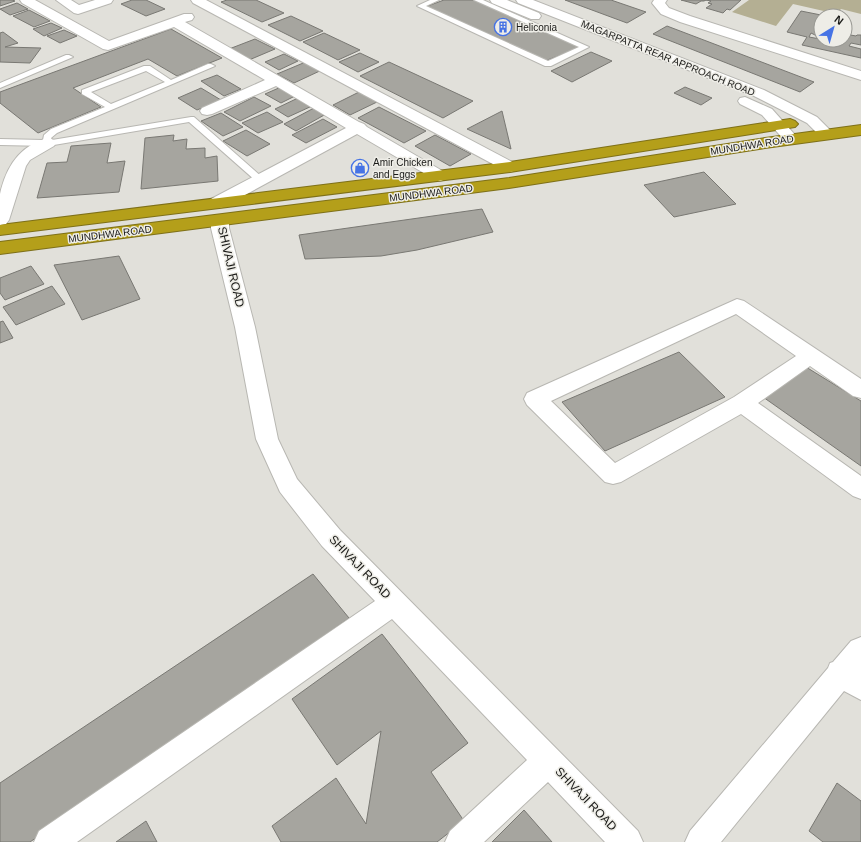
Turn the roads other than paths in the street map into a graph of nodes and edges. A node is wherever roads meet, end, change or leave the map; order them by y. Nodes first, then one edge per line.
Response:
1 (26, 0) edge
2 (62, 0) edge
3 (107, 0) edge
4 (197, 0) edge
5 (436, 0) edge
6 (477, 0) edge
7 (496, 0) edge
8 (522, 0) edge
9 (661, 0) edge
10 (213, 8) junction
11 (524, 16) junction
12 (175, 22) junction
13 (69, 58) dead end
14 (211, 66) dead end
15 (861, 76) edge
16 (276, 81) junction
17 (170, 82) junction
18 (0, 86) edge
19 (110, 107) junction
20 (207, 111) dead end
21 (833, 118) dead end
22 (812, 120) junction
23 (780, 125) junction
24 (359, 127) junction
25 (861, 130) edge
26 (826, 134) junction
27 (791, 139) junction
28 (0, 142) edge
29 (48, 143) junction
30 (510, 167) junction
31 (440, 176) junction
32 (260, 180) junction
33 (218, 212) junction
34 (0, 220) edge
35 (0, 230) edge
36 (0, 248) edge
37 (810, 356) junction
38 (861, 390) edge
39 (742, 403) junction
40 (861, 489) edge
41 (394, 602) junction
42 (861, 650) edge
43 (851, 680) edge
44 (548, 760) junction
45 (50, 842) edge
46 (461, 842) edge
47 (627, 842) edge
48 (701, 842) edge

1 - 12 street
2 - 3 street
4 - 10 street
5 - 11 lane
6 - 11 lane
7 - 11 street, MAGARPATTA REAR APPROACH ROAD
8 - 22 street, MAGARPATTA REAR APPROACH ROAD
9 - 15 street
10 - 12 street
10 - 30 street
11 - 23 street, MAGARPATTA REAR APPROACH ROAD
12 - 16 street
13 - 18 lane
14 - 17 lane
16 - 20 street
16 - 24 street
17 - 19 lane
17 - 19 lane
19 - 29 lane
21 - 22 highway, MUNDHWA ROAD
22 - 23 highway, MUNDHWA ROAD
22 - 26 street, MAGARPATTA REAR APPROACH ROAD
23 - 27 street, MAGARPATTA REAR APPROACH ROAD
23 - 30 highway, MUNDHWA ROAD
24 - 31 street
24 - 32 street
25 - 26 highway, MUNDHWA ROAD
26 - 27 highway, MUNDHWA ROAD
27 - 33 highway, MUNDHWA ROAD
28 - 29 lane
29 - 32 lane
29 - 34 street
30 - 31 highway, MUNDHWA ROAD
31 - 33 highway, MUNDHWA ROAD
32 - 33 street
33 - 35 highway, MUNDHWA ROAD
33 - 36 highway, MUNDHWA ROAD
33 - 41 street, SHIVAJI ROAD
37 - 38 street
37 - 39 street
37 - 39 street
39 - 40 street
41 - 44 street, SHIVAJI ROAD
41 - 45 street
42 - 43 street
43 - 48 street
44 - 46 street
44 - 47 street, SHIVAJI ROAD

